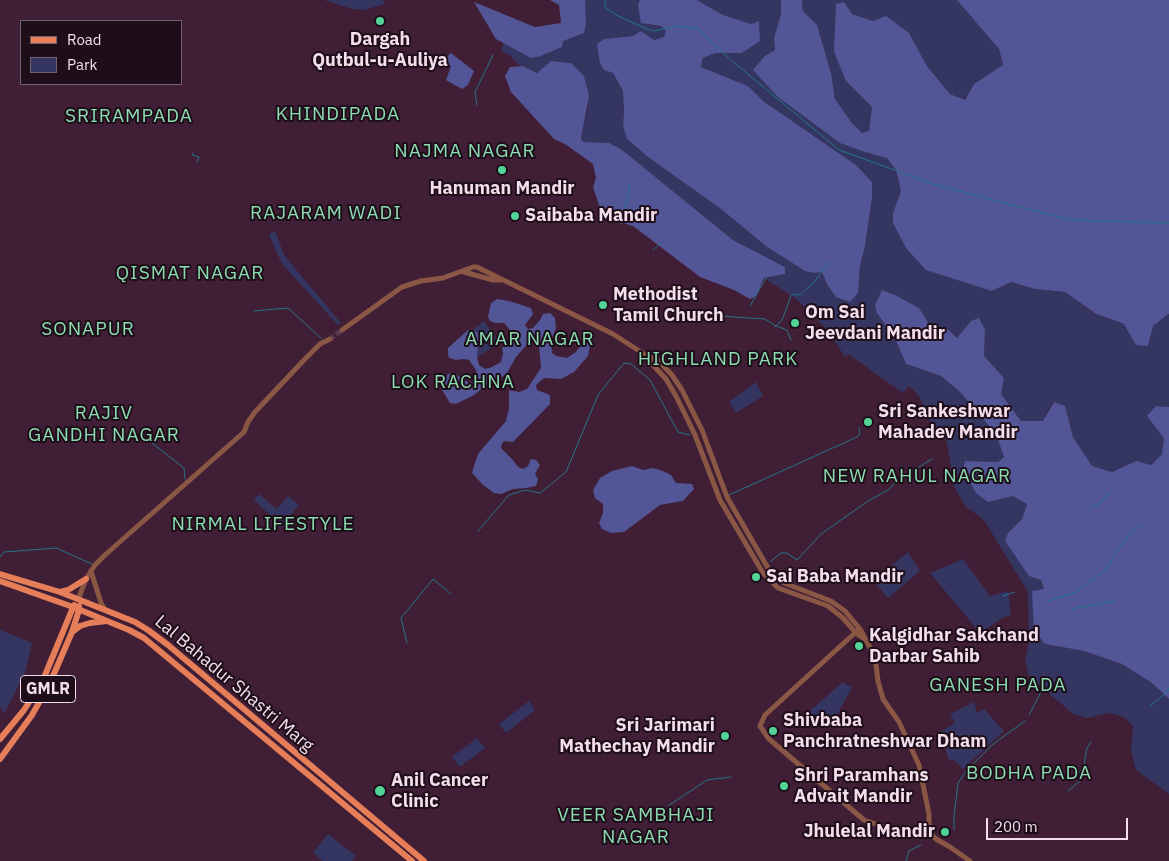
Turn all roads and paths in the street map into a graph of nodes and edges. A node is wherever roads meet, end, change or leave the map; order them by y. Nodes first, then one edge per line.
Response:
1 (342, 330) tunnel mouth
2 (330, 339) tunnel mouth
3 (650, 358) junction
4 (702, 430) junction
5 (695, 435) junction
6 (768, 568) junction
7 (91, 571) junction
8 (763, 573) junction
9 (0, 574) edge
10 (86, 579) junction
11 (0, 581) edge
12 (60, 592) junction
13 (78, 600) junction
14 (76, 609) junction
15 (106, 611) junction
16 (107, 621) junction
17 (858, 631) junction
18 (72, 632) junction
19 (177, 653) junction
20 (53, 654) junction
21 (61, 658) junction
22 (171, 660) junction
23 (0, 739) edge
24 (0, 759) edge
25 (929, 832) junction
26 (412, 861) edge
27 (424, 861) edge
28 (970, 861) edge

1 - 3 street
2 - 7 street
3 - 4 street
3 - 5 street
4 - 5 street
4 - 6 street
5 - 8 street
6 - 8 street
6 - 17 street
7 - 10 street
7 - 15 street
8 - 17 street
9 - 12 main road, Lal Bahadur Shastri Marg
10 - 12 main road
10 - 13 street
11 - 14 main road, Lal Bahadur Shastri Marg
12 - 13 main road, Lal Bahadur Shastri Marg
13 - 14 main road, GMLR
13 - 15 main road, Lal Bahadur Shastri Marg
14 - 16 main road, Lal Bahadur Shastri Marg
14 - 18 main road, GMLR
14 - 20 main road, GMLR
15 - 19 main road, Lal Bahadur Shastri Marg
16 - 18 main road
16 - 22 main road, Lal Bahadur Shastri Marg
17 - 25 street
17 - 25 street
18 - 21 main road, GMLR
19 - 22 main road
19 - 27 main road, Lal Bahadur Shastri Marg
20 - 21 main road
20 - 23 main road, GMLR
21 - 24 main road, GMLR
22 - 26 main road, Lal Bahadur Shastri Marg
25 - 28 street

